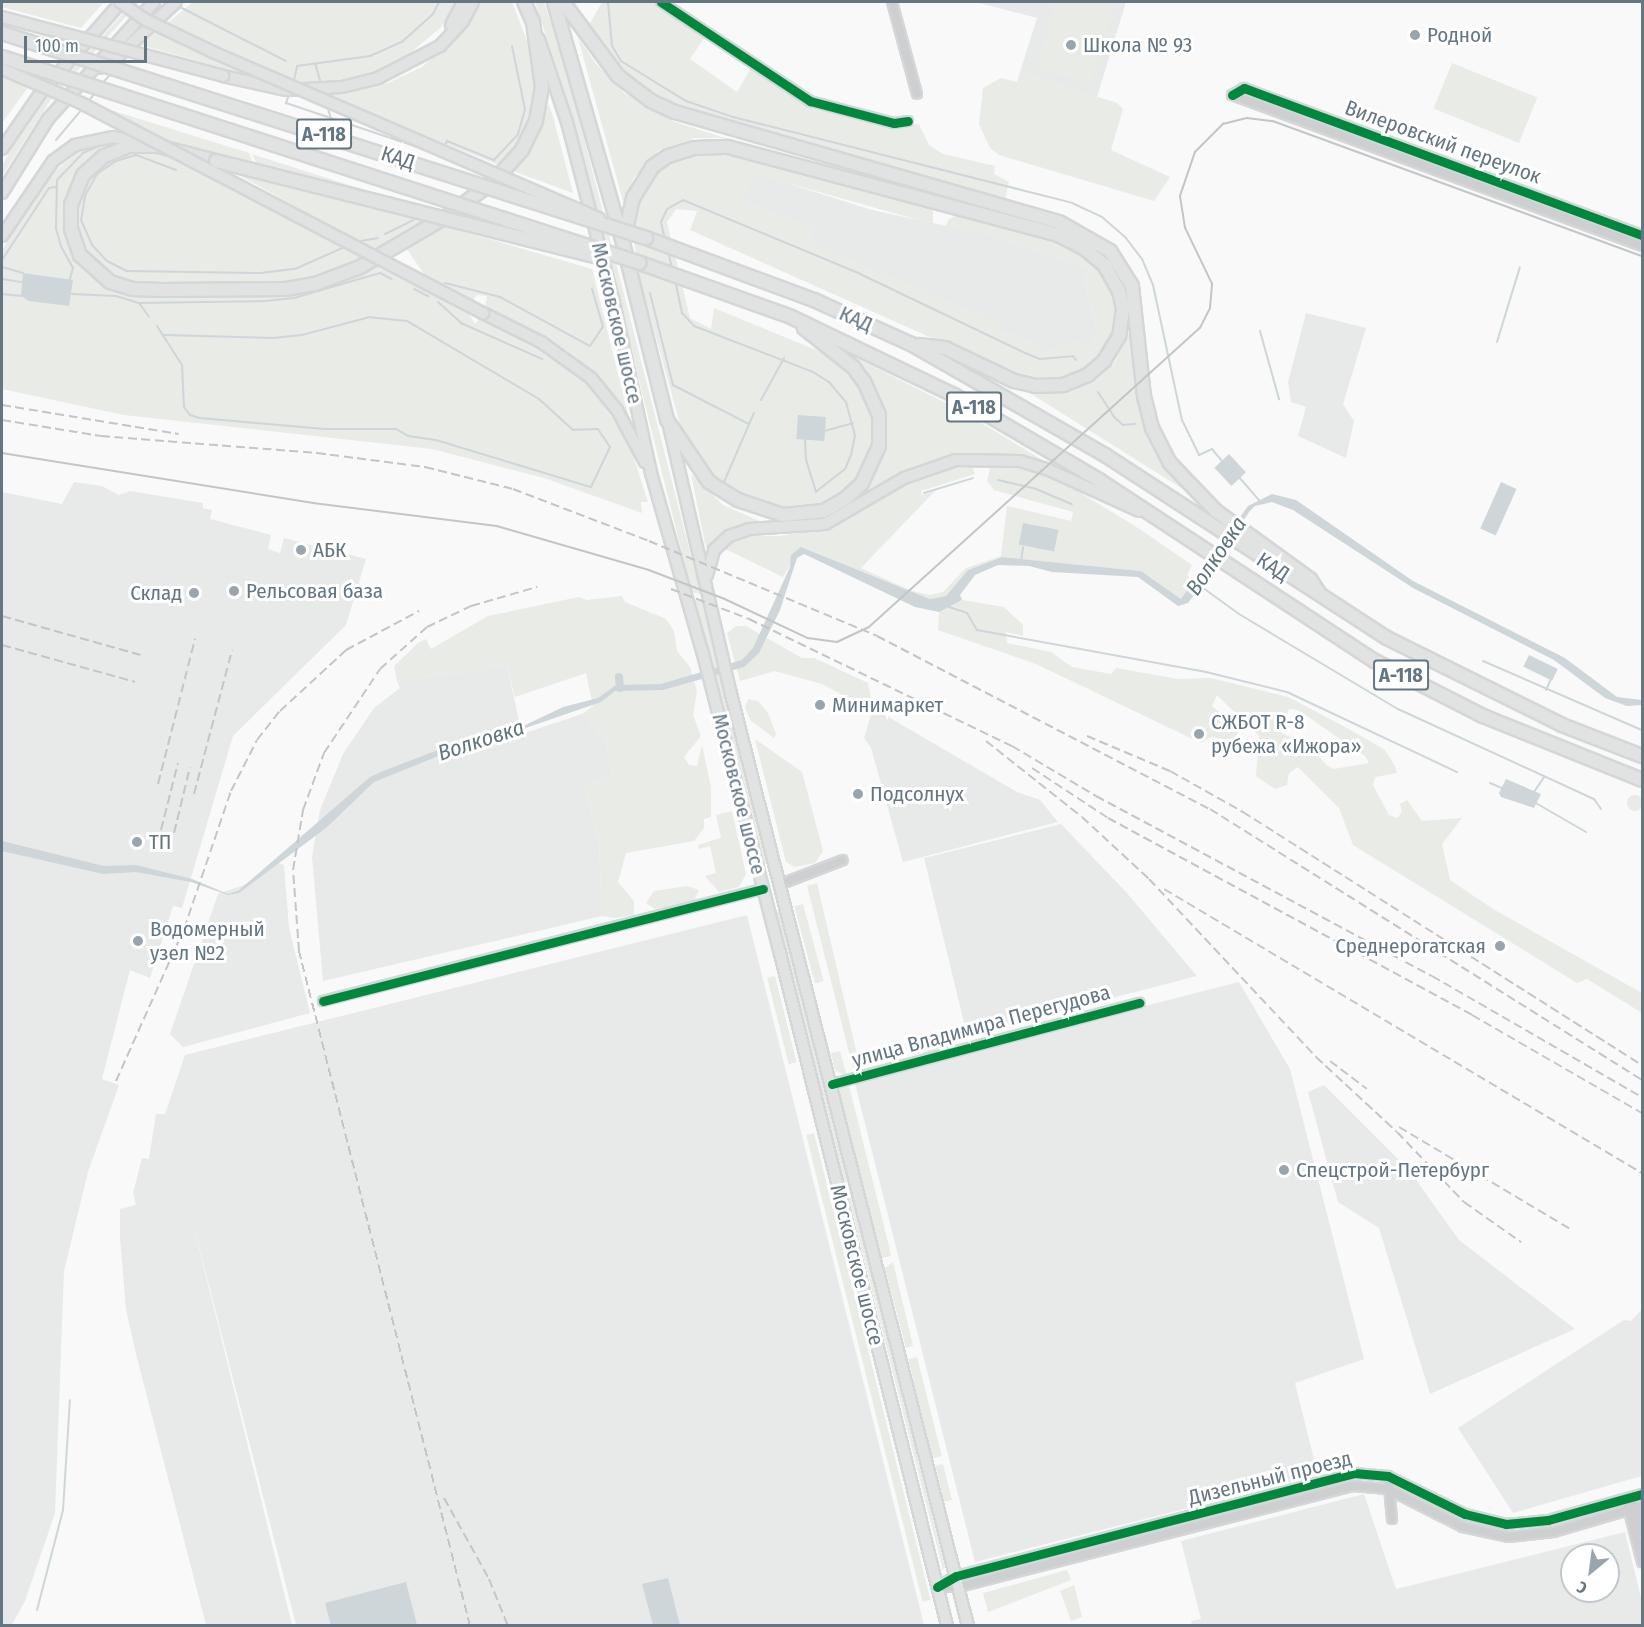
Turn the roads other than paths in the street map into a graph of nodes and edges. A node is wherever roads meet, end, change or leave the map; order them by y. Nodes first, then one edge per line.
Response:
1 (121, 2) edge
2 (154, 2) edge
3 (176, 2) edge
4 (464, 2) edge
5 (472, 2) edge
6 (524, 2) edge
7 (554, 2) edge
8 (563, 2) edge
9 (661, 2) edge
10 (892, 2) edge
11 (2, 17) edge
12 (533, 22) junction
13 (2, 33) edge
14 (2, 57) edge
15 (2, 69) edge
16 (398, 69) junction
17 (83, 77) junction
18 (917, 94) dead end
19 (908, 121) dead end
20 (158, 146) junction
21 (2, 149) edge
22 (2, 194) edge
23 (1642, 235) edge
24 (2, 236) edge
25 (646, 238) junction
26 (623, 243) junction
27 (1642, 246) edge
28 (640, 263) junction
29 (789, 316) junction
30 (911, 344) junction
31 (667, 420) junction
32 (651, 473) junction
33 (1149, 515) junction
34 (1250, 544) junction
35 (706, 584) junction
36 (1642, 756) edge
37 (1642, 780) edge
38 (843, 861) dead end
39 (781, 884) junction
40 (763, 889) junction
41 (323, 1001) dead end
42 (1139, 1003) dead end
43 (832, 1084) junction
44 (1388, 1476) junction
45 (1388, 1489) junction
46 (1642, 1494) edge
47 (1629, 1498) junction
48 (1636, 1508) edge
49 (1392, 1519) dead end
50 (1642, 1532) edge
51 (1642, 1562) edge
52 (958, 1581) junction
53 (937, 1587) junction
54 (947, 1626) edge
55 (968, 1626) edge

1 - 21 main road
1 - 25 main road, bridge
2 - 17 main road
3 - 17 main road
4 - 16 main road
5 - 16 main road
6 - 12 highway, Московское шоссе
7 - 26 highway, Московское шоссе
8 - 34 highway
9 - 19 street
10 - 18 street
11 - 16 main road, bridge
12 - 20 highway
12 - 32 main road, Московское шоссе
13 - 25 highway, КАД / А-118, bridge
14 - 28 highway, КАД / А-118, bridge
15 - 32 main road, bridge
17 - 22 main road
20 - 24 main road
20 - 28 highway, bridge
23 - 27 street, Вилеровский переулок
25 - 30 highway, КАД / А-118
26 - 30 highway
26 - 31 highway, Московское шоссе
28 - 29 highway, КАД / А-118
29 - 31 highway
29 - 33 highway, КАД / А-118
30 - 34 highway, КАД / А-118
31 - 35 main road, Московское шоссе
32 - 40 main road, Московское шоссе
33 - 35 main road
33 - 37 highway, КАД / А-118
34 - 36 highway, А-118
35 - 39 main road, Московское шоссе
38 - 39 street
39 - 40 main road
39 - 43 main road, Московское шоссе
40 - 41 street
40 - 53 main road, Московское шоссе
42 - 43 street, улица Владимира Перегудова
43 - 52 main road, Московское шоссе
44 - 45 street
44 - 47 street, Дизельный проезд
44 - 52 street, Дизельный проезд
45 - 48 street, Дизельный проезд
45 - 49 street
45 - 52 street, Дизельный проезд
46 - 47 street, Дизельный проезд
47 - 48 street
48 - 50 street
48 - 51 street
52 - 53 street, Дизельный проезд
52 - 55 main road, Московское шоссе
53 - 54 main road, Московское шоссе

